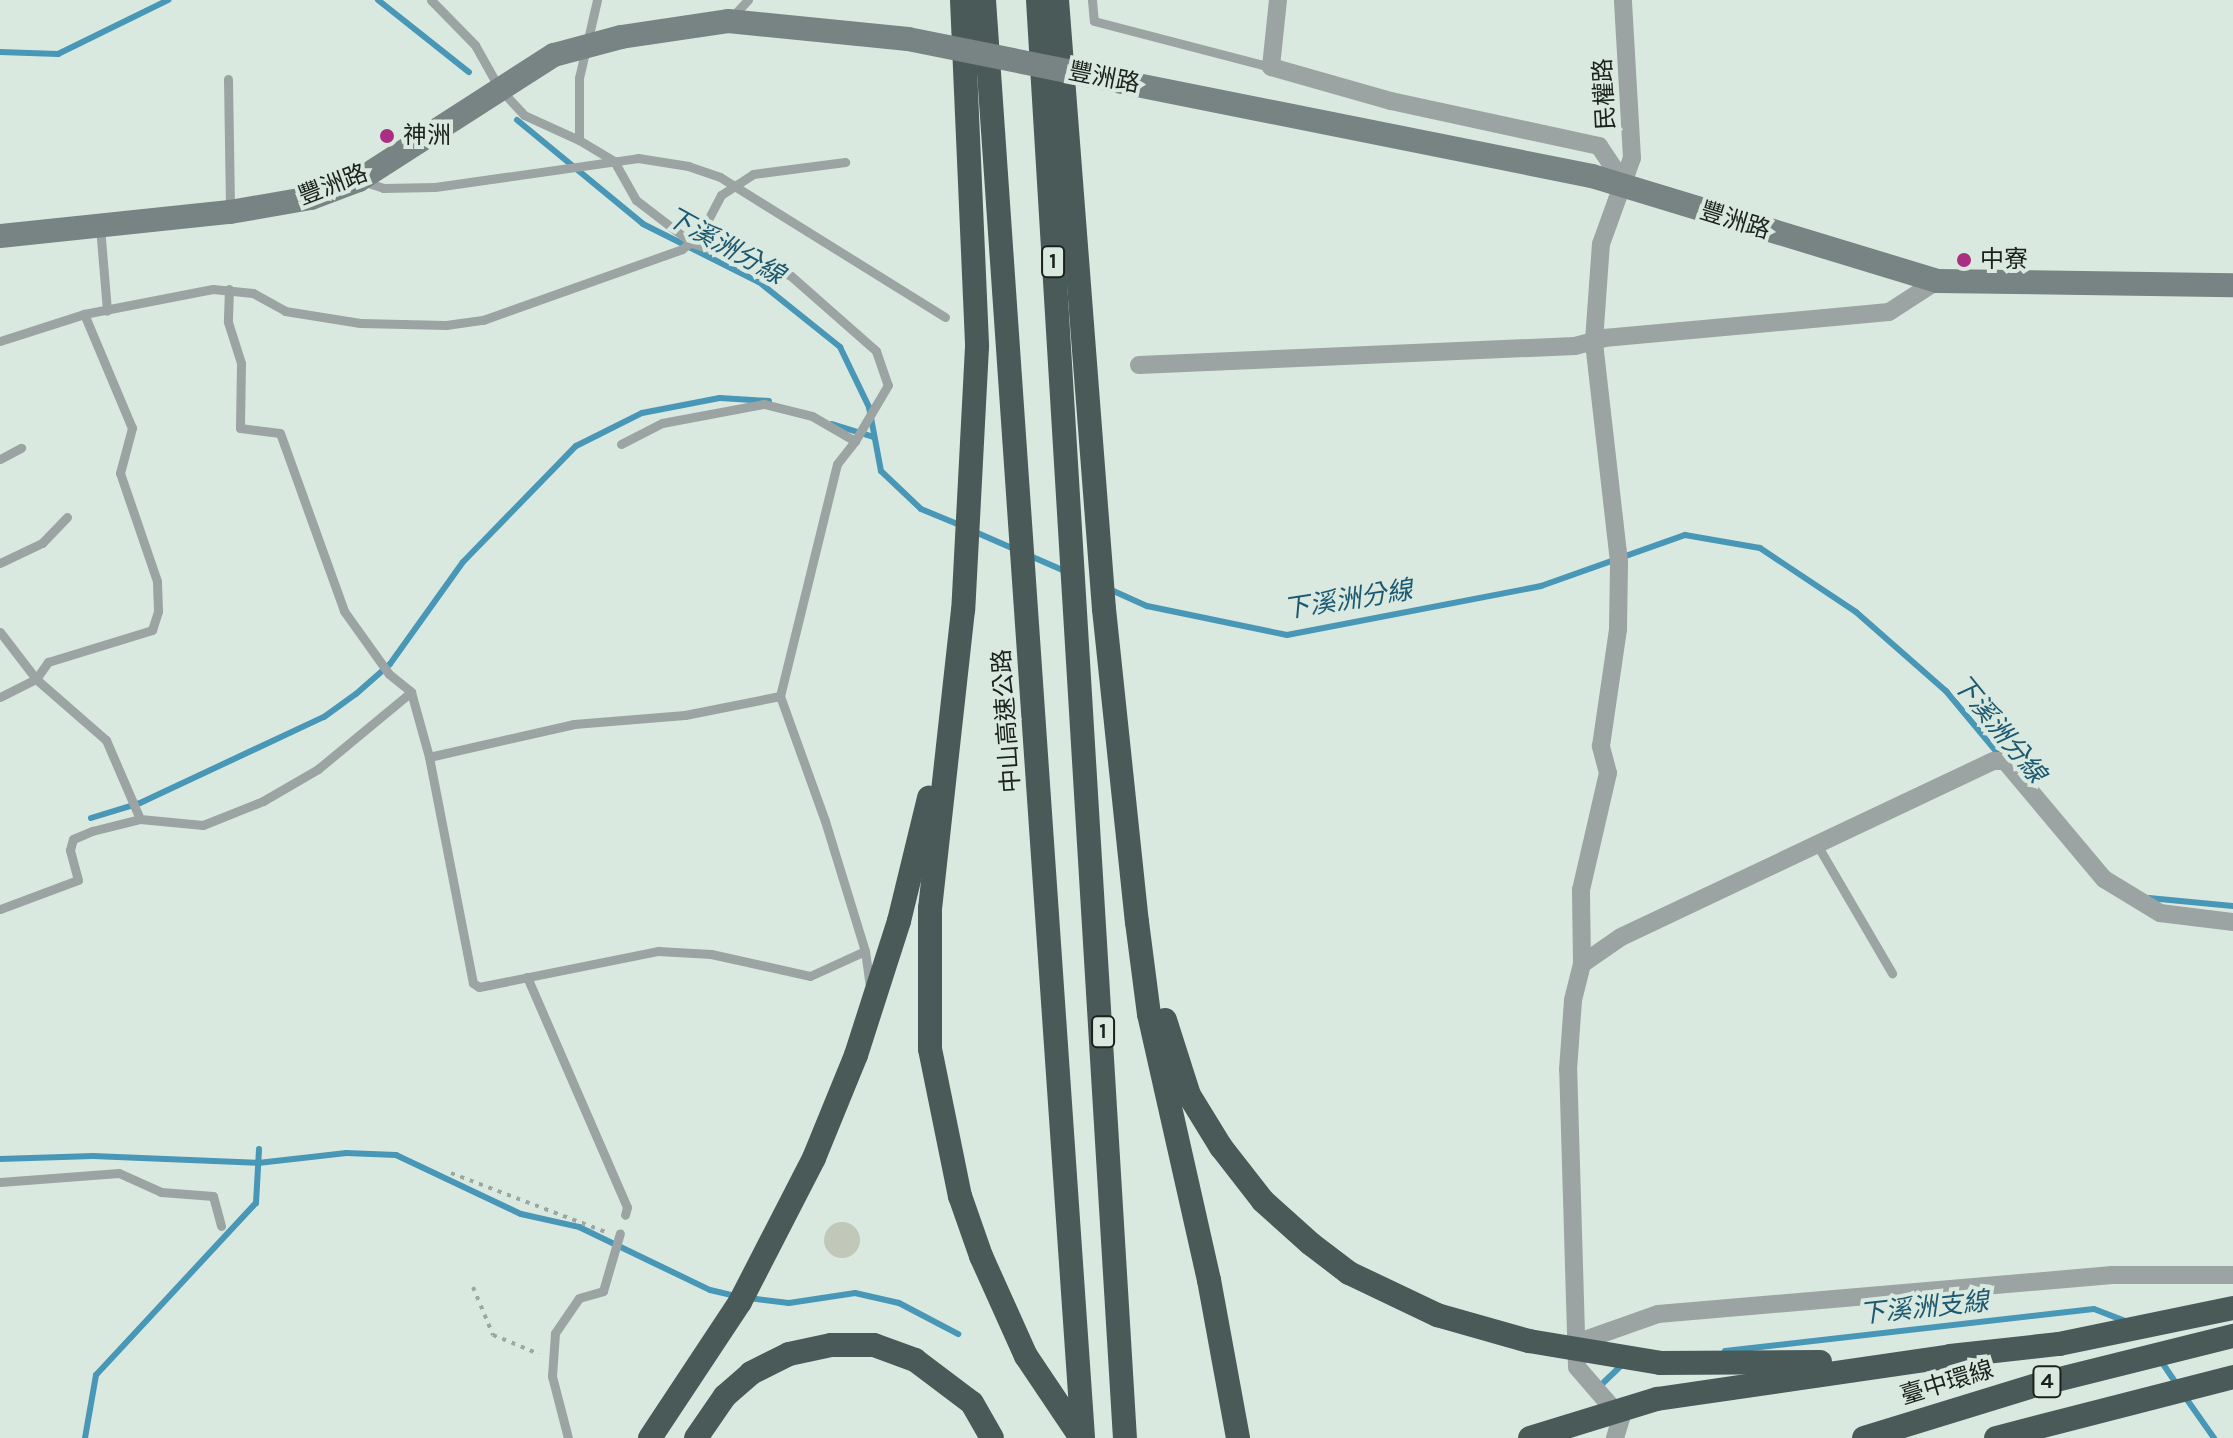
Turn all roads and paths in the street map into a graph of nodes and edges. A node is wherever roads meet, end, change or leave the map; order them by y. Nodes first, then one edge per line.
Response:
1 (431, 0) edge
2 (597, 0) edge
3 (748, 0) edge
4 (962, 0) edge
5 (984, 0) edge
6 (1038, 0) edge
7 (1057, 0) edge
8 (1092, 0) edge
9 (1278, 0) edge
10 (1623, 0) edge
11 (728, 21) junction
12 (587, 46) junction
13 (1271, 67) junction
14 (228, 79) dead end
15 (499, 88) junction
16 (579, 140) junction
17 (614, 161) junction
18 (845, 162) dead end
19 (359, 180) junction
20 (1623, 182) junction
21 (733, 185) junction
22 (230, 212) junction
23 (100, 226) junction
24 (0, 236) edge
25 (692, 243) junction
26 (1937, 281) junction
27 (2233, 285) edge
28 (229, 289) junction
29 (107, 311) junction
30 (84, 314) junction
31 (945, 317) dead end
32 (0, 341) edge
33 (1594, 341) junction
34 (1139, 365) dead end
35 (855, 441) junction
36 (621, 444) dead end
37 (21, 448) dead end
38 (0, 459) edge
39 (67, 517) dead end
40 (0, 563) edge
41 (0, 632) edge
42 (36, 679) junction
43 (408, 688) junction
44 (780, 696) junction
45 (0, 697) edge
46 (429, 757) junction
47 (936, 800) junction
48 (140, 819) junction
49 (1816, 843) junction
50 (0, 909) edge
51 (1137, 922) junction
52 (2233, 922) edge
53 (865, 951) junction
54 (1582, 964) junction
55 (1892, 973) dead end
56 (527, 977) junction
57 (451, 1173) dead end
58 (0, 1182) edge
59 (625, 1215) dead end
60 (221, 1226) dead end
61 (619, 1235) joint
62 (2233, 1275) edge
63 (473, 1287) dead end
64 (2233, 1308) edge
65 (2233, 1336) edge
66 (1576, 1343) junction
67 (1950, 1356) junction
68 (552, 1359) junction
69 (2233, 1377) edge
70 (568, 1438) edge
71 (650, 1438) edge
72 (658, 1438) edge
73 (696, 1438) edge
74 (992, 1438) edge
75 (1082, 1438) edge
76 (1125, 1438) edge
77 (1238, 1438) edge
78 (1530, 1438) edge
79 (1615, 1438) edge
80 (1864, 1438) edge
81 (1996, 1438) edge

1 - 15 lane
2 - 12 lane
3 - 11 lane
4 - 47 highway
5 - 75 highway, 中山高速公路
6 - 76 highway, 1
7 - 51 highway
8 - 13 lane
9 - 13 street
10 - 20 street, 民權路
11 - 12 street, 豐洲路
11 - 20 street, 豐洲路, bridge
12 - 15 street, 豐洲路
12 - 16 lane
13 - 20 street
14 - 22 lane
15 - 16 lane
15 - 19 street, 豐洲路
16 - 17 lane
17 - 19 lane
17 - 21 lane
17 - 25 lane
18 - 21 lane
19 - 22 street, 豐洲路
20 - 26 street, 豐洲路
20 - 33 street, 民權路
21 - 25 lane
21 - 31 lane
22 - 23 street, 豐洲路
23 - 24 street, 豐洲路
23 - 29 lane
25 - 28 lane
25 - 35 lane
26 - 27 street, 豐洲路
26 - 33 street
28 - 29 lane
28 - 43 lane
29 - 30 lane
30 - 32 lane
30 - 42 lane
33 - 34 street
33 - 54 street, 民權路
35 - 36 lane
35 - 44 lane
37 - 38 lane
39 - 40 lane
41 - 42 lane
42 - 45 lane
42 - 48 lane
43 - 46 lane
43 - 48 lane
44 - 46 lane
44 - 53 lane
46 - 56 lane
47 - 71 highway, bridge
47 - 75 highway
48 - 50 lane
49 - 52 street
49 - 54 street
49 - 55 lane
51 - 67 highway, bridge
51 - 77 highway
53 - 56 lane
53 - 72 lane, bridge
54 - 66 street, 民權路
56 - 59 lane
57 - 61 path
58 - 60 lane
61 - 68 lane
62 - 66 street
63 - 68 path
64 - 67 highway
65 - 80 highway, 臺中環線 / 4
66 - 79 street, 民權路
67 - 78 highway, bridge
68 - 70 lane
69 - 81 highway, 4
73 - 74 highway

